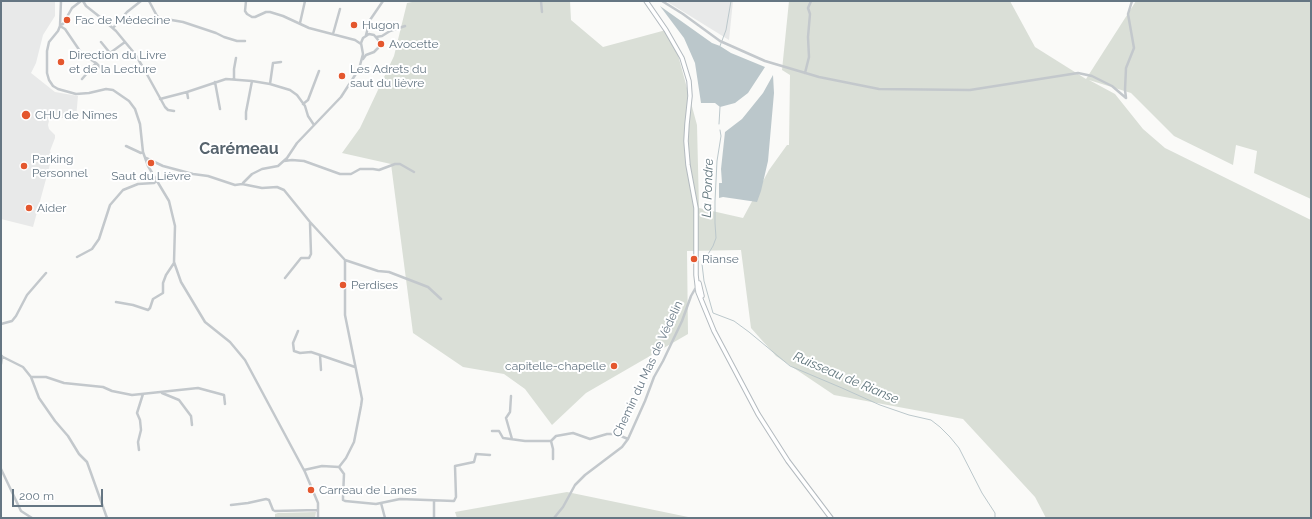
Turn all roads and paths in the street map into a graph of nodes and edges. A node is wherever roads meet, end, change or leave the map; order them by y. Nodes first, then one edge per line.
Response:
1 (61, 1) edge
2 (82, 1) edge
3 (141, 1) edge
4 (149, 1) edge
5 (246, 1) edge
6 (305, 1) edge
7 (383, 1) edge
8 (541, 1) edge
9 (647, 1) edge
10 (662, 1) edge
11 (811, 1) edge
12 (1132, 1) edge
13 (340, 9) dead end
14 (542, 12) dead end
15 (300, 23) junction
16 (60, 26) junction
17 (405, 26) dead end
18 (368, 27) junction
19 (114, 28) junction
20 (333, 34) junction
21 (371, 34) junction
22 (366, 35) junction
23 (382, 36) junction
24 (376, 37) junction
25 (363, 38) junction
26 (355, 40) junction
27 (245, 41) dead end
28 (379, 41) junction
29 (101, 42) dead end
30 (125, 42) junction
31 (361, 44) junction
32 (363, 49) junction
33 (370, 52) junction
34 (236, 58) dead end
35 (363, 59) junction
36 (281, 62) dead end
37 (96, 63) junction
38 (104, 70) dead end
39 (318, 71) dead end
40 (805, 73) junction
41 (82, 79) dead end
42 (234, 79) junction
43 (252, 81) junction
44 (215, 82) junction
45 (270, 84) junction
46 (187, 92) junction
47 (188, 98) dead end
48 (160, 99) junction
49 (303, 104) junction
50 (220, 109) dead end
51 (174, 111) dead end
52 (246, 119) dead end
53 (314, 125) junction
54 (126, 146) dead end
55 (143, 152) junction
56 (146, 158) junction
57 (284, 161) junction
58 (414, 172) dead end
59 (158, 180) junction
60 (242, 184) junction
61 (310, 222) junction
62 (77, 257) dead end
63 (345, 260) junction
64 (174, 262) junction
65 (46, 273) dead end
66 (285, 278) dead end
67 (699, 286) junction
68 (700, 291) junction
69 (691, 296) junction
70 (441, 299) dead end
71 (116, 302) dead end
72 (1, 324) edge
73 (298, 331) dead end
74 (320, 355) junction
75 (2, 356) edge
76 (1, 364) edge
77 (356, 366) junction
78 (321, 370) dead end
79 (31, 377) junction
80 (161, 393) junction
81 (143, 394) junction
82 (511, 396) dead end
83 (224, 404) dead end
84 (192, 425) dead end
85 (492, 431) dead end
86 (512, 439) junction
87 (628, 439) junction
88 (551, 441) junction
89 (139, 450) dead end
90 (490, 455) dead end
91 (553, 459) dead end
92 (339, 467) junction
93 (1, 470) edge
94 (304, 470) junction
95 (434, 501) junction
96 (381, 503) junction
97 (231, 505) dead end
98 (318, 510) junction
99 (32, 518) edge
100 (107, 518) edge
101 (318, 518) edge
102 (384, 518) edge
103 (434, 518) edge
104 (554, 518) edge
105 (831, 518) edge

1 - 16 street
2 - 16 street
2 - 19 street
3 - 19 street
4 - 27 street
5 - 15 street
6 - 15 street
7 - 18 street
8 - 14 street
9 - 67 main road
10 - 40 street
11 - 40 street
12 - 40 street
13 - 20 street
15 - 20 street
16 - 37 street
16 - 55 street
17 - 23 street
18 - 21 street
18 - 22 street
19 - 30 street
20 - 26 street
21 - 22 street
21 - 24 street
22 - 25 street
23 - 24 street
23 - 28 street
24 - 28 street
25 - 26 street
25 - 31 street
26 - 31 street
28 - 33 street
29 - 30 street
30 - 48 street
31 - 32 street
32 - 33 street
32 - 35 street
33 - 35 street
34 - 42 street
35 - 53 street
36 - 45 street
37 - 38 street
37 - 41 street
39 - 49 street
42 - 43 street
42 - 44 street
43 - 45 street
43 - 52 street
44 - 46 street
44 - 50 street
45 - 49 street
46 - 47 street
46 - 48 street
48 - 51 street
49 - 53 street
53 - 57 street
54 - 55 street
55 - 56 street
56 - 59 street
56 - 60 street
57 - 58 street
57 - 60 street
59 - 62 street
59 - 64 street
60 - 61 street
61 - 63 street
61 - 66 street
63 - 70 street
63 - 77 street
64 - 71 street
64 - 94 street
65 - 72 street
67 - 68 main road
67 - 69 street, Chemin du Mas de Védelin
68 - 69 street, Chemin du Mas de Védelin
68 - 105 main road
69 - 87 street, Chemin du Mas de Védelin
73 - 74 street
74 - 77 street
74 - 78 street
75 - 76 street
75 - 79 street
77 - 92 street
79 - 81 street
79 - 100 street
80 - 81 street
80 - 83 street
80 - 84 street
81 - 89 street
82 - 86 street
85 - 86 street
86 - 88 street
87 - 88 street
87 - 104 street, Chemin du Mas de Védelin
88 - 91 street
90 - 95 street
92 - 94 street
92 - 96 street
93 - 99 street
94 - 98 street
95 - 96 street
95 - 103 street
96 - 102 street
97 - 98 street
98 - 101 street

